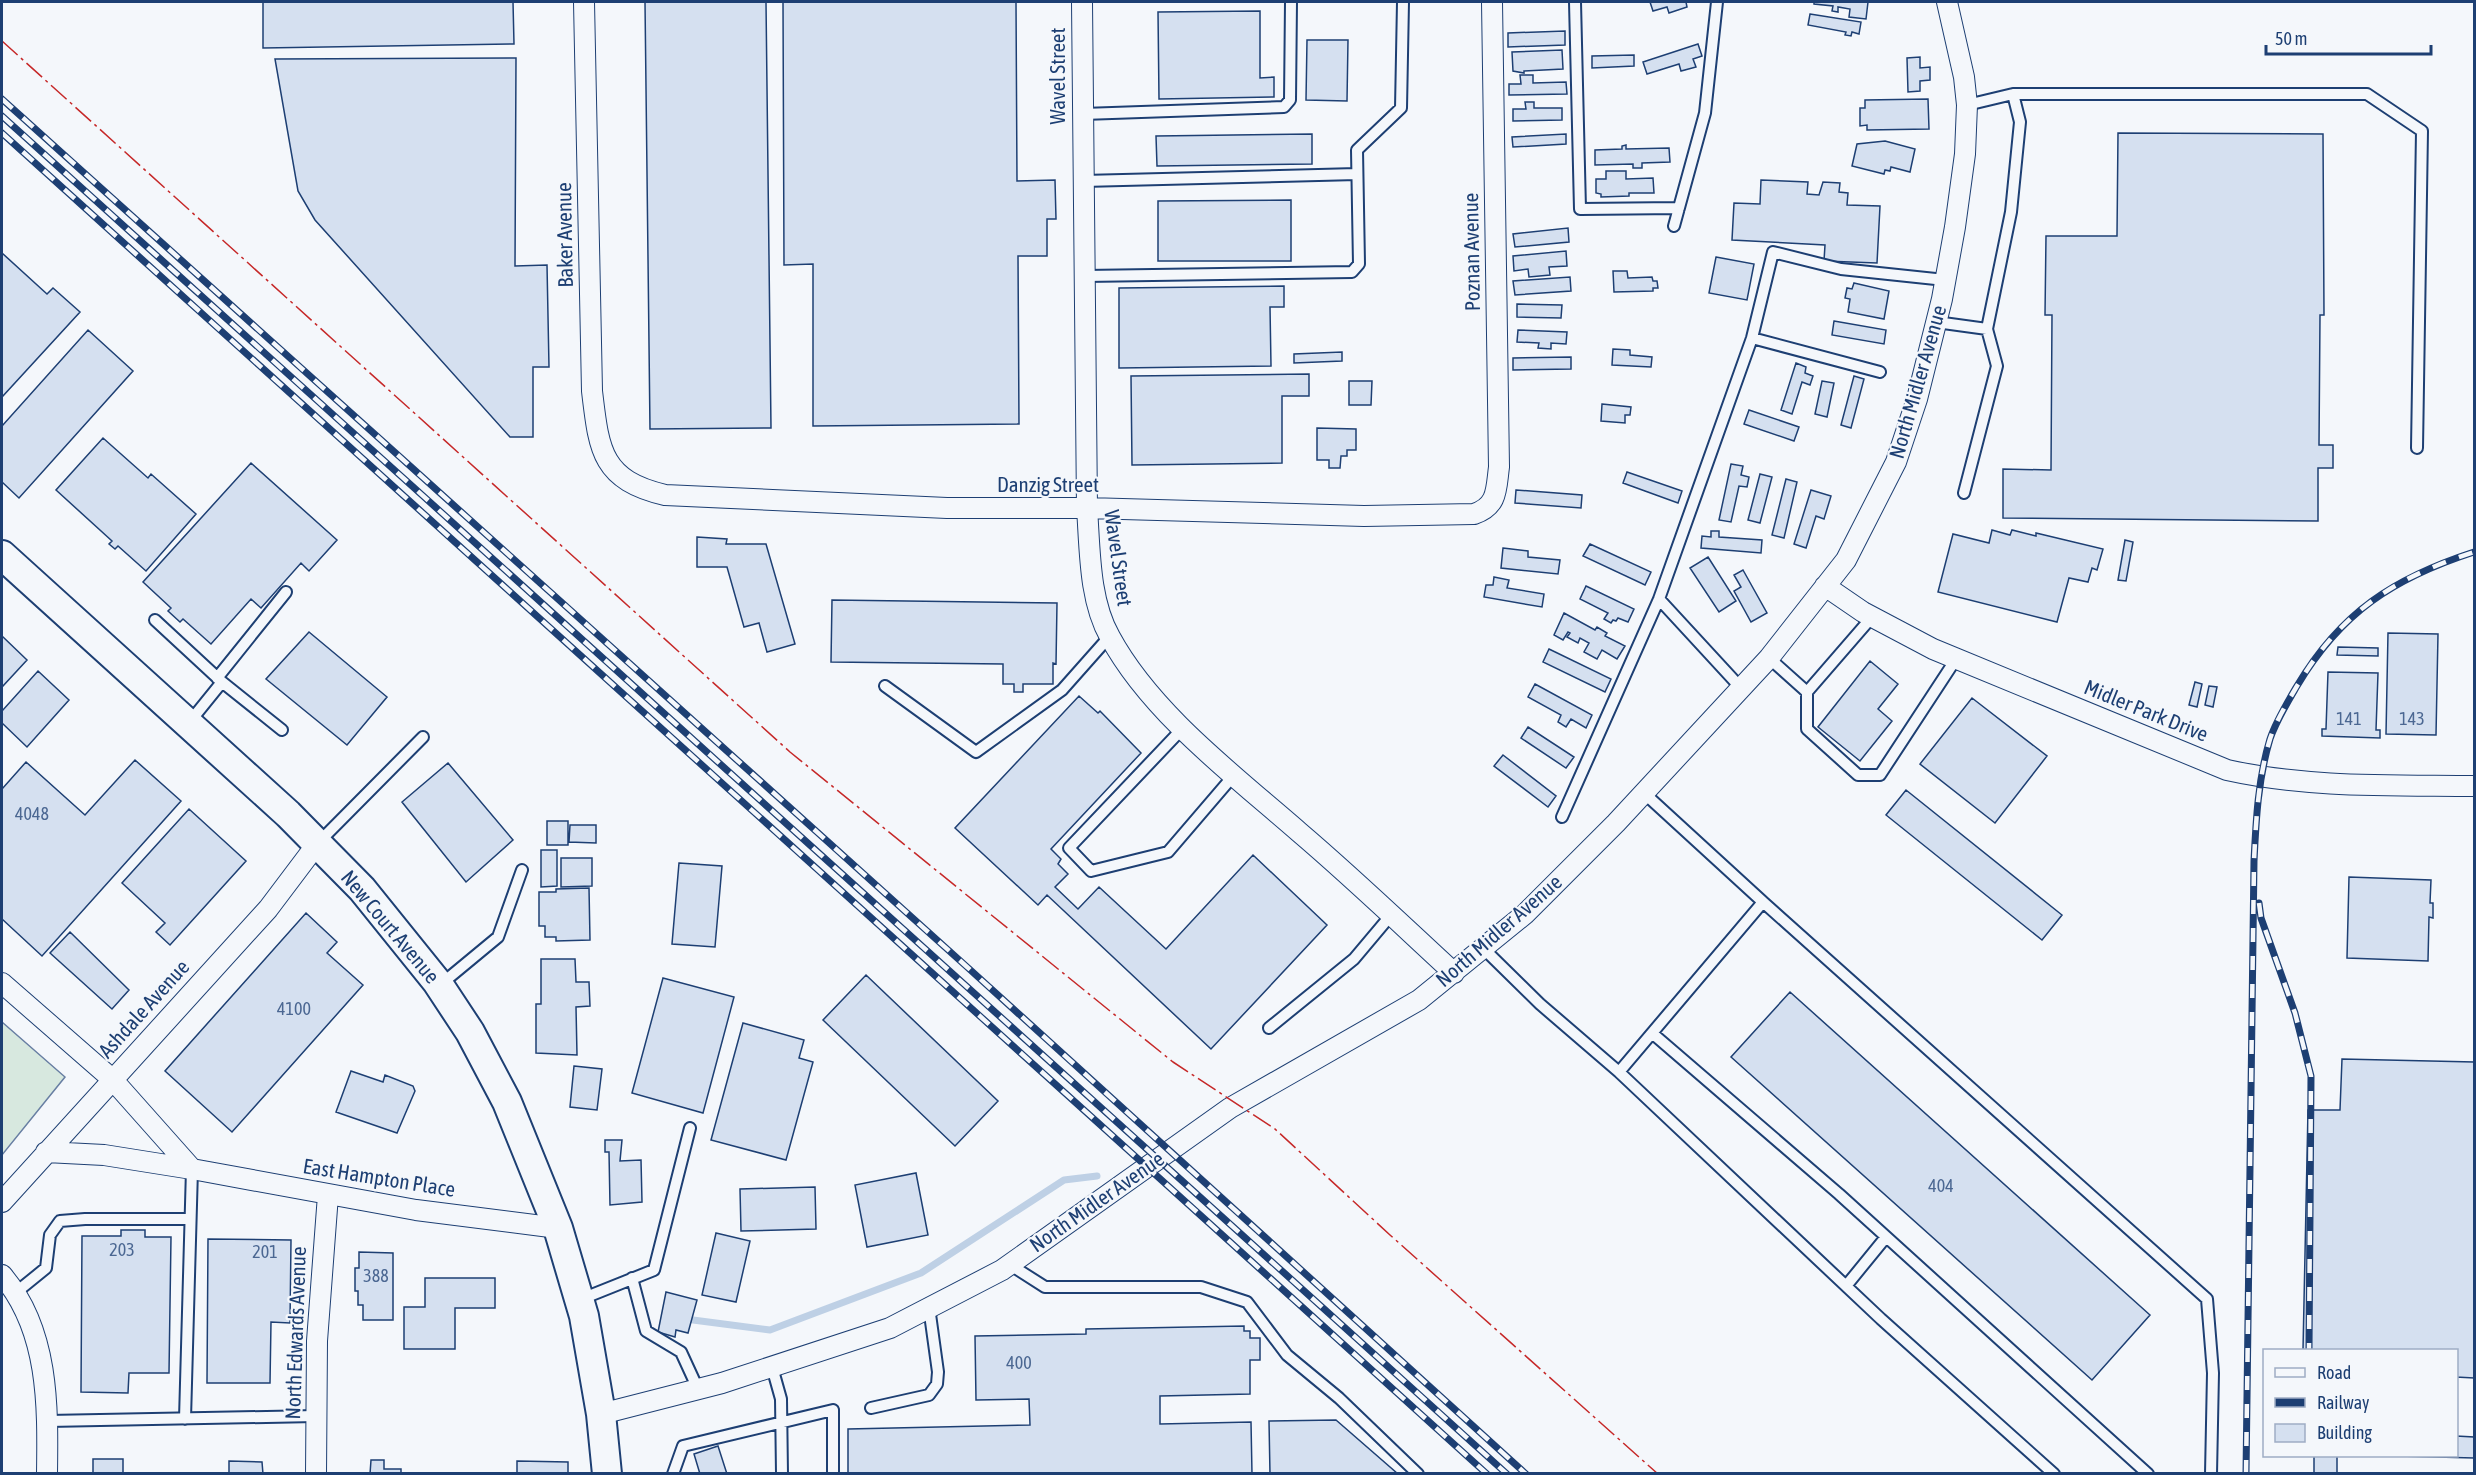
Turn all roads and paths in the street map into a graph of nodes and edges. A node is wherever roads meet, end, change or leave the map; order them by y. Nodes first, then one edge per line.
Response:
1 (584, 2) edge
2 (1082, 2) edge
3 (1291, 2) edge
4 (1403, 2) edge
5 (1492, 2) edge
6 (1575, 2) edge
7 (1717, 2) edge
8 (1947, 2) edge
9 (2013, 94) junction
10 (1967, 105) junction
11 (1083, 114) junction
12 (1357, 174) junction
13 (1083, 181) junction
14 (1679, 208) junction
15 (1674, 226) dead end
16 (1084, 276) junction
17 (1946, 280) junction
18 (1936, 322) junction
19 (1987, 329) junction
20 (1752, 338) junction
21 (1880, 372) dead end
22 (2417, 447) dead end
23 (609, 464) joint
24 (1964, 493) dead end
25 (1492, 501) joint
26 (1087, 508) junction
27 (2, 555) edge
28 (1825, 586) junction
29 (286, 592) dead end
30 (1659, 599) junction
31 (1872, 617) junction
32 (155, 620) dead end
33 (1109, 637) junction
34 (1769, 658) junction
35 (1956, 659) junction
36 (220, 680) junction
37 (885, 686) dead end
38 (1741, 688) junction
39 (1807, 692) junction
40 (188, 724) junction
41 (1183, 728) junction
42 (282, 730) dead end
43 (423, 737) dead end
44 (1234, 775) junction
45 (2475, 786) edge
46 (1644, 793) junction
47 (1562, 817) dead end
48 (317, 844) junction
49 (522, 870) dead end
50 (1763, 902) junction
51 (1391, 915) junction
52 (1483, 948) junction
53 (1454, 973) junction
54 (2, 983) edge
55 (440, 986) junction
56 (1269, 1028) dead end
57 (1652, 1033) junction
58 (1619, 1072) junction
59 (112, 1079) junction
60 (690, 1128) dead end
61 (46, 1152) junction
62 (192, 1168) junction
63 (328, 1195) junction
64 (2, 1202) edge
65 (189, 1219) junction
66 (558, 1228) junction
67 (1886, 1237) junction
68 (1009, 1264) junction
69 (2, 1275) edge
70 (632, 1278) junction
71 (1846, 1286) junction
72 (14, 1294) junction
73 (579, 1300) junction
74 (929, 1307) junction
75 (772, 1367) junction
76 (698, 1389) junction
77 (871, 1408) dead end
78 (602, 1414) junction
79 (316, 1416) junction
80 (185, 1419) junction
81 (48, 1421) junction
82 (781, 1421) junction
83 (47, 1473) edge
84 (316, 1473) edge
85 (607, 1473) edge
86 (673, 1473) edge
87 (782, 1473) edge
88 (833, 1473) edge
89 (1418, 1473) edge
90 (2054, 1473) edge
91 (2148, 1473) edge
92 (2211, 1473) edge

1 - 23 street, Baker Avenue
2 - 11 street, Wavel Street
3 - 11 lane
4 - 12 lane
5 - 25 street, Poznan Avenue
6 - 14 lane
7 - 14 lane
8 - 10 street, North Midler Avenue
9 - 10 lane
9 - 19 lane
9 - 22 lane
10 - 17 street, North Midler Avenue
11 - 13 street, Wavel Street
12 - 13 lane
12 - 16 lane
13 - 16 street, Wavel Street
14 - 15 lane
16 - 26 street, Wavel Street
17 - 18 street, North Midler Avenue
17 - 20 lane
18 - 19 lane
18 - 28 street, North Midler Avenue
19 - 24 lane
20 - 21 lane
20 - 30 lane
23 - 26 street, Danzig Street
25 - 26 street, Danzig Street
26 - 33 street, Wavel Street
27 - 40 main road, New Court Avenue
28 - 31 street, Midler Park Drive
28 - 34 street, North Midler Avenue
29 - 36 lane
30 - 38 lane
30 - 47 lane
31 - 35 street, Midler Park Drive
31 - 39 lane
32 - 36 lane
33 - 37 lane
33 - 41 street, Wavel Street
34 - 38 street, North Midler Avenue
34 - 39 lane
35 - 39 lane
35 - 45 street, Midler Park Drive
36 - 40 lane
36 - 42 lane
38 - 46 street, North Midler Avenue
40 - 48 main road, New Court Avenue
41 - 44 street, Wavel Street
41 - 44 lane
43 - 48 lane
44 - 51 street, Wavel Street
46 - 50 lane
46 - 52 street, North Midler Avenue
48 - 55 main road, New Court Avenue
48 - 59 street, Ashdale Avenue
49 - 55 lane
50 - 57 lane
50 - 92 lane
51 - 53 street, Wavel Street
51 - 56 lane
52 - 53 street, North Midler Avenue
52 - 58 lane
53 - 68 street, North Midler Avenue
54 - 59 street
55 - 66 main road, New Court Avenue
57 - 58 lane
57 - 67 lane
58 - 71 lane
59 - 61 street, Ashdale Avenue
59 - 62 street
60 - 70 lane
61 - 62 street, East Hampton Place
61 - 64 street, Ashdale Avenue
62 - 63 street, East Hampton Place
62 - 65 lane
63 - 66 street, East Hampton Place
63 - 79 street, North Edwards Avenue
65 - 72 lane
65 - 80 lane
66 - 73 main road, New Court Avenue
67 - 71 lane
67 - 91 lane
68 - 74 street, North Midler Avenue
68 - 89 lane
69 - 72 street
70 - 73 lane
70 - 76 lane
71 - 90 lane
72 - 81 street
73 - 78 main road, New Court Avenue
74 - 75 street, North Midler Avenue
74 - 77 lane
75 - 76 street, North Midler Avenue
75 - 82 lane
76 - 78 street, North Midler Avenue
78 - 85 main road
79 - 80 lane
79 - 84 street, North Edwards Avenue
80 - 81 lane
81 - 83 street
82 - 86 lane
82 - 87 lane
82 - 88 lane

